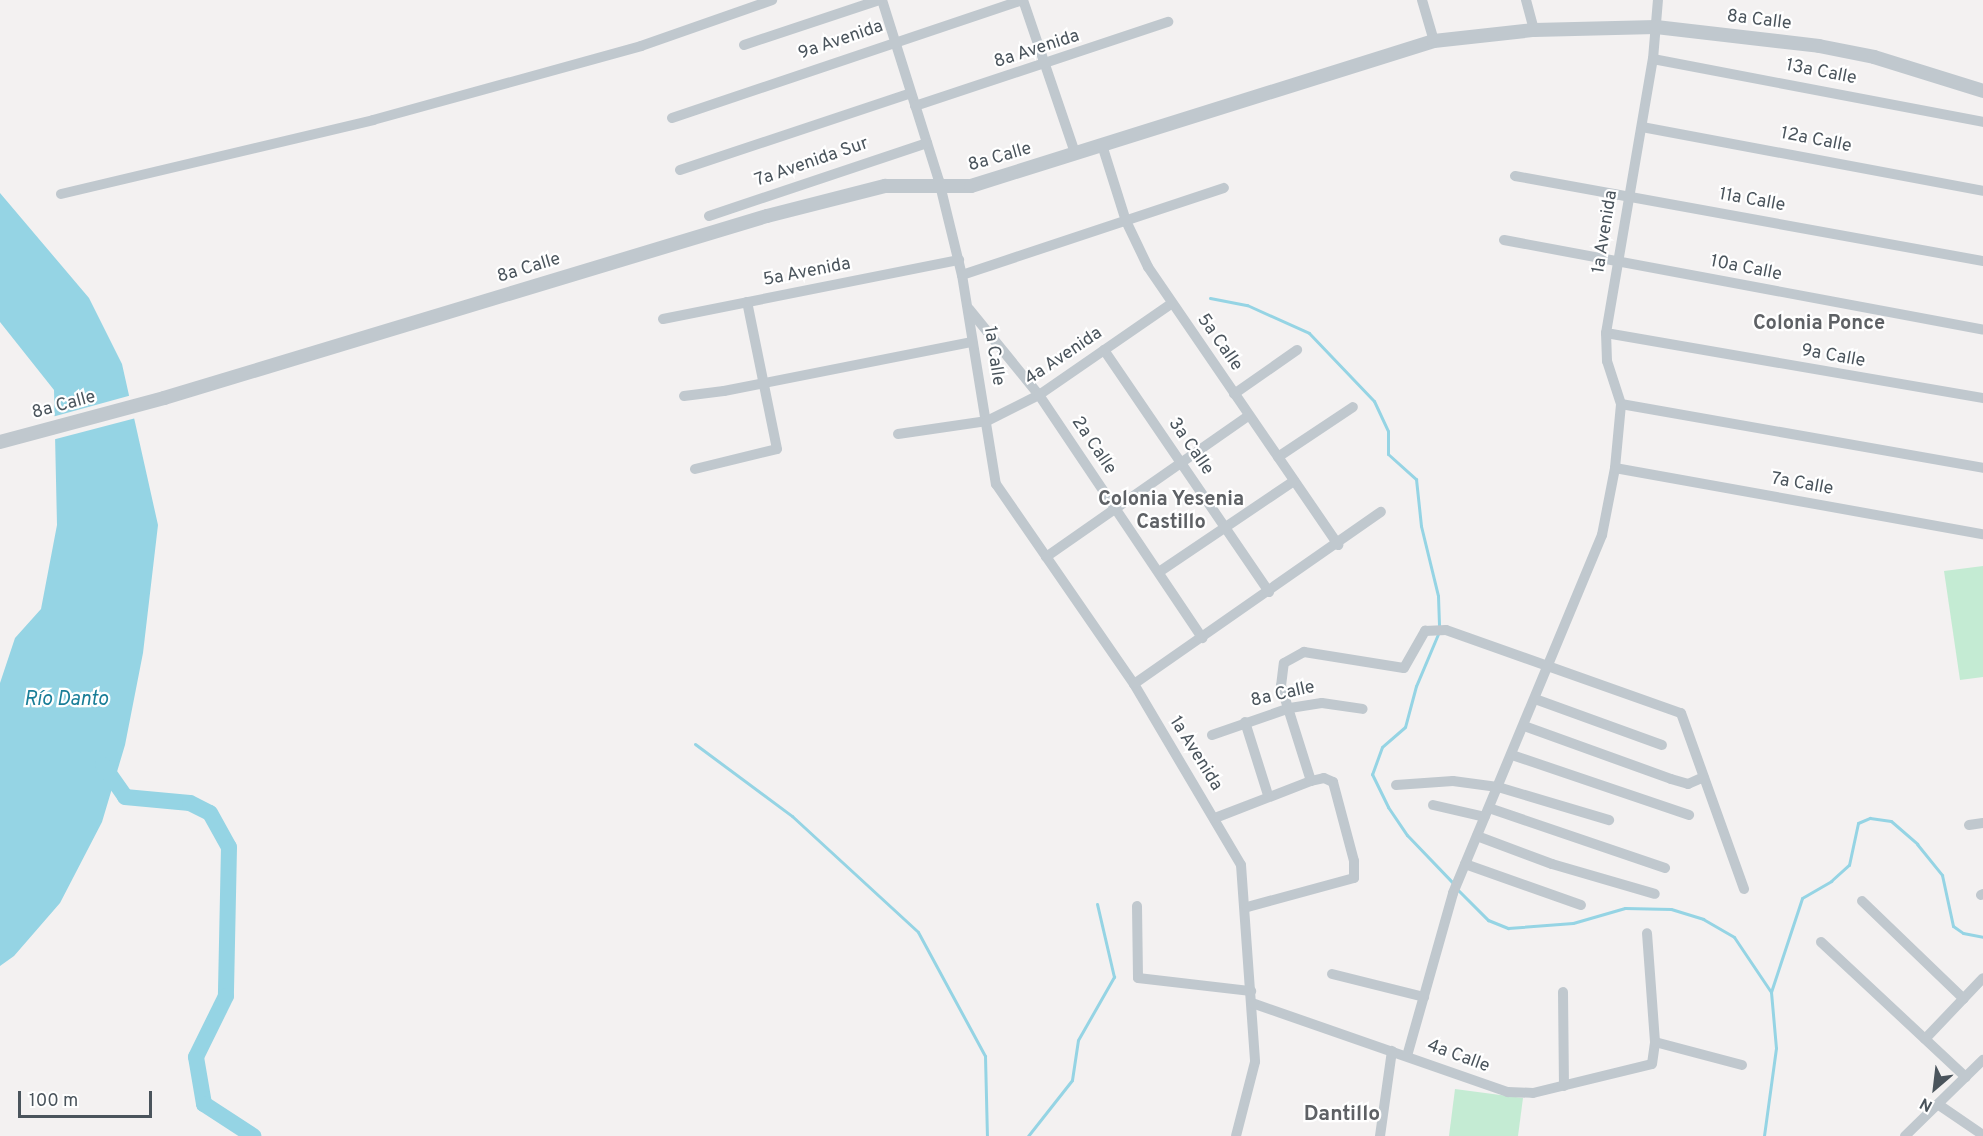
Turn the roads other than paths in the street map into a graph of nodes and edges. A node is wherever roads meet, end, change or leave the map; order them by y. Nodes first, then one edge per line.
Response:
1 (772, 0) edge
2 (880, 0) edge
3 (1023, 0) edge
4 (1422, 0) edge
5 (1526, 0) edge
6 (1658, 0) edge
7 (1168, 22) dead end
8 (1656, 27) junction
9 (1534, 30) junction
10 (895, 40) junction
11 (1434, 41) junction
12 (744, 45) dead end
13 (1653, 59) junction
14 (1047, 65) junction
15 (1983, 91) edge
16 (910, 93) junction
17 (915, 106) junction
18 (672, 118) dead end
19 (1983, 122) edge
20 (1642, 127) junction
21 (927, 143) junction
22 (1102, 145) junction
23 (1075, 153) junction
24 (680, 170) dead end
25 (1515, 176) dead end
26 (940, 187) junction
27 (1224, 188) dead end
28 (1983, 191) edge
29 (61, 194) dead end
30 (1628, 196) junction
31 (708, 216) dead end
32 (1126, 221) junction
33 (1504, 240) dead end
34 (958, 260) junction
35 (1618, 261) junction
36 (1983, 261) edge
37 (962, 275) junction
38 (747, 302) junction
39 (1171, 304) junction
40 (969, 309) junction
41 (663, 319) dead end
42 (1983, 330) edge
43 (1606, 333) junction
44 (972, 342) junction
45 (1104, 350) junction
46 (1297, 350) dead end
47 (763, 384) junction
48 (1234, 394) junction
49 (1039, 395) junction
50 (684, 396) dead end
51 (1983, 398) edge
52 (1621, 404) junction
53 (1353, 407) dead end
54 (1248, 416) junction
55 (987, 421) junction
56 (898, 434) dead end
57 (0, 442) edge
58 (1278, 457) junction
59 (1181, 463) junction
60 (1616, 468) junction
61 (1983, 468) edge
62 (695, 469) dead end
63 (1294, 482) junction
64 (1115, 508) junction
65 (1380, 512) dead end
66 (1226, 526) junction
67 (1983, 534) edge
68 (1338, 545) junction
69 (1046, 557) junction
70 (1158, 572) junction
71 (1269, 592) junction
72 (1202, 638) junction
73 (1549, 668) junction
74 (1134, 684) junction
75 (1536, 699) junction
76 (1290, 708) junction
77 (1363, 709) dead end
78 (1245, 722) junction
79 (1524, 726) junction
80 (1212, 735) dead end
81 (1662, 745) dead end
82 (1512, 755) junction
83 (1704, 777) junction
84 (1311, 782) junction
85 (1396, 785) dead end
86 (1498, 787) junction
87 (1268, 795) junction
88 (1433, 805) dead end
89 (1487, 813) junction
90 (1689, 814) dead end
91 (1215, 818) junction
92 (1609, 820) dead end
93 (1983, 823) edge
94 (1969, 825) dead end
95 (1477, 836) junction
96 (1465, 864) junction
97 (1665, 868) dead end
98 (1744, 889) dead end
99 (1655, 894) dead end
100 (1862, 901) dead end
101 (1581, 905) dead end
102 (1137, 906) dead end
103 (1247, 907) junction
104 (1647, 933) dead end
105 (1821, 942) dead end
106 (1332, 974) dead end
107 (1983, 978) edge
108 (1251, 992) junction
109 (1563, 992) dead end
110 (1424, 997) junction
111 (1964, 999) junction
112 (1252, 1004) junction
113 (1925, 1039) junction
114 (1655, 1042) junction
115 (1392, 1051) junction
116 (1407, 1056) junction
117 (1983, 1060) edge
118 (1742, 1065) dead end
119 (1966, 1077) junction
120 (1564, 1086) junction
121 (1939, 1105) junction
122 (1983, 1135) edge
123 (1236, 1136) edge
124 (1380, 1136) edge
125 (1905, 1136) edge

1 - 29 street
2 - 10 street, 1a Calle
2 - 12 street
3 - 10 street, 9a Avenida
3 - 14 street
4 - 11 street
5 - 9 street
6 - 8 street, 1a Avenida
7 - 14 street, 8a Avenida
8 - 9 street, 8a Calle
8 - 13 street, 1a Avenida
8 - 15 street, 8a Calle
9 - 11 street, 8a Calle
10 - 16 street, 1a Calle
10 - 18 street, 9a Avenida
11 - 22 street, 8a Calle
13 - 19 street, 13a Calle
13 - 20 street, 1a Avenida
14 - 17 street, 8a Avenida
14 - 23 street
16 - 17 street, 1a Calle
16 - 24 street
17 - 21 street, 1a Calle
20 - 28 street, 12a Calle
20 - 30 street, 1a Avenida
21 - 26 street, 1a Calle
21 - 31 street, 7a Avenida Sur
22 - 23 street, 8a Calle
22 - 32 street, 5a Calle
23 - 26 street, 8a Calle
25 - 30 street, 11a Calle
26 - 34 street, 1a Calle
26 - 57 street, 8a Calle
27 - 32 street
30 - 35 street, 1a Avenida
30 - 36 street, 11a Calle
32 - 37 street
32 - 39 street, 5a Calle
33 - 35 street, 10a Calle
34 - 37 street, 1a Calle
34 - 38 street, 5a Avenida
35 - 42 street, 10a Calle
35 - 43 street, 1a Avenida
37 - 40 street, 1a Calle
38 - 41 street, 5a Avenida
38 - 47 street
39 - 45 street, 4a Avenida
39 - 48 street, 5a Calle
40 - 44 street, 1a Calle
40 - 49 street, 2a Calle
43 - 51 street, 9a Calle
43 - 52 street, 1a Avenida
44 - 47 street
44 - 55 street, 1a Calle
45 - 49 street, 4a Avenida
45 - 59 street, 3a Calle
46 - 48 street
47 - 50 street
47 - 62 street
48 - 54 street, 5a Calle
49 - 55 street, 4a Avenida
49 - 64 street, 2a Calle
52 - 60 street, 1a Avenida
52 - 61 street
53 - 58 street
54 - 58 street, 5a Calle
54 - 59 street
55 - 56 street, 4a Avenida
55 - 69 street, 1a Calle
58 - 63 street, 5a Calle
59 - 64 street
59 - 66 street, 3a Calle
60 - 67 street, 7a Calle
60 - 73 street, 1a Avenida
63 - 66 street
63 - 68 street, 5a Calle
64 - 69 street
64 - 70 street, 2a Calle
65 - 68 street
66 - 70 street
66 - 71 street, 3a Calle
68 - 71 street
69 - 74 street, 1a Calle
70 - 72 street, 2a Calle
71 - 72 street
72 - 74 street
73 - 75 street, 1a Avenida
73 - 76 street
73 - 83 street
74 - 91 street, 1a Avenida
75 - 79 street, 1a Avenida
75 - 81 street
76 - 77 street, 8a Calle
76 - 78 street, 8a Calle
76 - 84 street
78 - 80 street, 8a Calle
78 - 87 street
79 - 82 street, 1a Avenida
79 - 83 street
82 - 86 street, 1a Avenida
82 - 90 street
83 - 98 street
84 - 87 street
84 - 103 street
85 - 86 street
86 - 89 street, 1a Avenida
86 - 92 street
87 - 91 street
88 - 89 street
89 - 95 street, 1a Avenida
89 - 97 street
91 - 103 street, 1a Avenida
93 - 94 street
95 - 96 street, 1a Avenida
95 - 99 street
96 - 101 street
96 - 110 street, 1a Avenida
100 - 111 street
102 - 108 street
103 - 108 street, 1a Avenida
104 - 114 street
105 - 113 street
106 - 110 street
107 - 111 street
108 - 112 street, 1a Avenida
109 - 120 street
110 - 116 street, 1a Avenida
111 - 113 street
112 - 115 street, 4a Calle
112 - 123 street, 1a Avenida
113 - 119 street
114 - 118 street
114 - 120 street, 4a Calle
115 - 116 street, 4a Calle
115 - 124 street
116 - 120 street, 4a Calle
117 - 119 street
119 - 121 street
121 - 122 street
121 - 125 street

